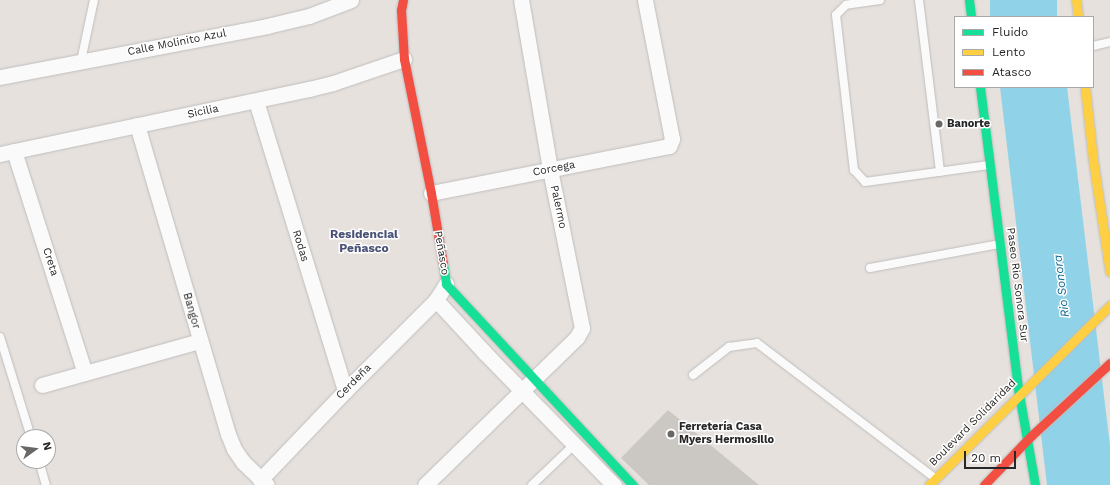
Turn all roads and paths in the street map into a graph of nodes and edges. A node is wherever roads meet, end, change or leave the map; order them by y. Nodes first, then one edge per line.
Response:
1 (94, 0) edge
2 (351, 0) edge
3 (403, 0) edge
4 (521, 0) edge
5 (645, 0) edge
6 (880, 0) edge
7 (919, 0) edge
8 (969, 0) edge
9 (1076, 0) edge
10 (971, 16) edge
11 (1078, 16) edge
12 (1110, 42) edge
13 (1094, 46) edge
14 (404, 59) junction
15 (81, 61) junction
16 (0, 77) edge
17 (980, 88) edge
18 (1085, 88) edge
19 (256, 101) junction
20 (137, 125) junction
21 (7, 153) edge
22 (1093, 160) junction
23 (990, 165) junction
24 (550, 169) junction
25 (1104, 171) dead end
26 (940, 172) junction
27 (430, 193) junction
28 (1000, 244) junction
29 (870, 268) dead end
30 (1110, 272) edge
31 (446, 284) junction
32 (436, 300) junction
33 (1110, 305) edge
34 (0, 337) edge
35 (200, 341) junction
36 (1110, 363) edge
37 (85, 373) junction
38 (693, 375) dead end
39 (534, 377) junction
40 (42, 385) dead end
41 (521, 390) junction
42 (344, 391) junction
43 (1019, 394) junction
44 (29, 429) edge
45 (585, 434) junction
46 (1030, 438) junction
47 (574, 445) junction
48 (41, 469) edge
49 (263, 482) edge
50 (932, 482) edge
51 (46, 485) edge
52 (425, 485) edge
53 (532, 485) edge
54 (614, 485) edge
55 (633, 485) edge
56 (984, 485) edge
57 (1035, 485) edge

1 - 15 lane
2 - 15 street, Calle Molinito Azul
3 - 14 main road, Peñasco
4 - 24 street, Palermo
5 - 24 street, Corcega
6 - 26 lane
7 - 26 lane
8 - 10 main road
9 - 11 main road
12 - 13 lane
14 - 19 street, Sicilia
14 - 27 main road, Peñasco
15 - 16 street, Calle Molinito Azul
17 - 23 main road, Paseo Rio Sonora Sur
18 - 22 main road
19 - 20 street, Sicilia
19 - 42 street, Rodas
20 - 21 street, Sicilia
20 - 35 street, Bangor
21 - 37 street, Creta
22 - 25 main road
22 - 30 main road
23 - 26 lane
23 - 28 main road, Paseo Rio Sonora Sur
24 - 27 street, Corcega
24 - 39 street, Palermo
27 - 31 main road, Peñasco
28 - 29 lane
28 - 43 main road, Paseo Rio Sonora Sur
31 - 32 street, Cerdeña
31 - 39 main road, Peñasco
32 - 41 street
32 - 42 street, Cerdeña
33 - 43 main road, Boulevard Solidaridad
34 - 44 lane
35 - 37 street
35 - 49 street, Bangor
36 - 46 main road
37 - 40 street
38 - 50 lane
39 - 41 street, Palermo
39 - 45 main road, Peñasco
41 - 47 street
41 - 52 street
42 - 49 street, Cerdeña
43 - 46 main road, Paseo Rio Sonora Sur
43 - 50 main road, Boulevard Solidaridad
45 - 47 lane
45 - 55 main road, Peñasco
46 - 56 main road
46 - 57 main road, Paseo Rio Sonora Sur
47 - 53 lane
47 - 54 street
48 - 51 lane

